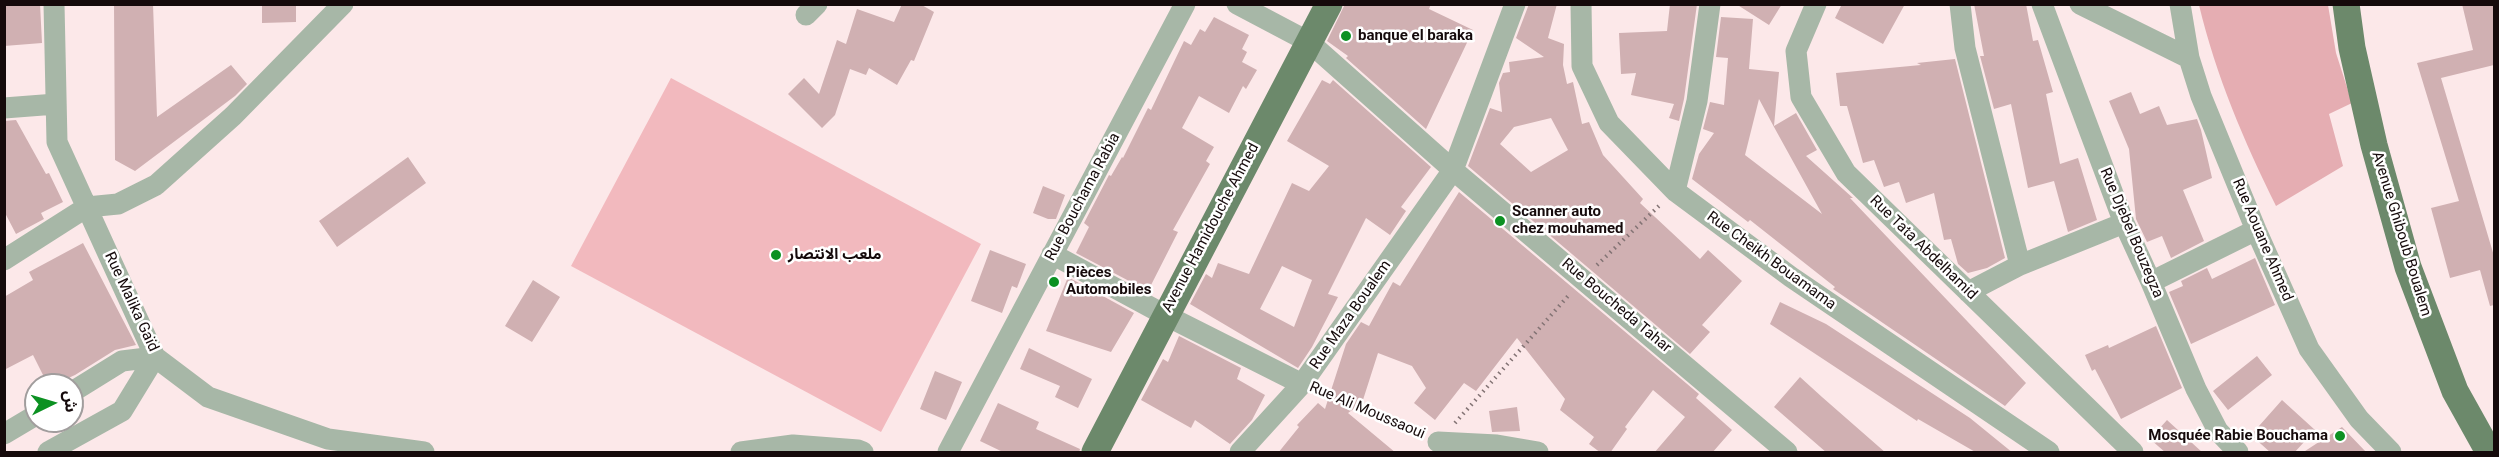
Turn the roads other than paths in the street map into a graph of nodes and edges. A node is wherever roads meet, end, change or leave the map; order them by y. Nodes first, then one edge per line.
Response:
1 (54, 4) edge
2 (324, 4) edge
3 (343, 4) edge
4 (1185, 4) edge
5 (1237, 4) edge
6 (1329, 4) edge
7 (1515, 4) edge
8 (1581, 4) edge
9 (1710, 4) edge
10 (1816, 4) edge
11 (1960, 4) edge
12 (2042, 4) edge
13 (2080, 4) edge
14 (2180, 4) edge
15 (2346, 4) edge
16 (323, 27) junction
17 (1309, 42) junction
18 (2189, 58) junction
19 (56, 104) junction
20 (4, 108) edge
21 (1454, 170) junction
22 (1675, 192) junction
23 (87, 207) junction
24 (2124, 223) junction
25 (2256, 230) junction
26 (1052, 254) junction
27 (4, 260) edge
28 (2020, 265) junction
29 (2151, 282) junction
30 (1968, 292) junction
31 (1165, 315) junction
32 (155, 357) junction
33 (1302, 384) junction
34 (84, 385) edge
35 (24, 422) edge
36 (4, 434) edge
37 (1438, 442) road end
38 (2037, 449) edge
39 (48, 453) edge
40 (424, 453) edge
41 (741, 453) edge
42 (863, 453) edge
43 (948, 453) edge
44 (1095, 453) edge
45 (1240, 453) edge
46 (1538, 453) edge
47 (1787, 453) edge
48 (2133, 453) edge
49 (2238, 453) edge
50 (2391, 453) edge
51 (2489, 453) edge

1 - 19 street, Rue Malika Gaïd
2 - 16 street
3 - 16 street
4 - 26 street, Rue Bouchama Rabia
5 - 17 street, Rue Boucheda Tahar
6 - 17 main road, Avenue Hamidouche Ahmed
7 - 21 street, Rue Maza Boualem
8 - 22 street, Rue Cheikh Bouamama
9 - 22 street
10 - 30 street, Rue Tata Abdelhamid
11 - 28 street
12 - 24 street, Rue Djebel Bouzegza
13 - 18 street
14 - 18 street, Rue Aouane Ahmed
15 - 51 main road, Avenue Ghiboub Boualem
16 - 23 street
17 - 21 street, Rue Boucheda Tahar
17 - 31 main road, Avenue Hamidouche Ahmed
18 - 25 street, Rue Aouane Ahmed
19 - 20 street
19 - 23 street, Rue Malika Gaïd
21 - 33 street, Rue Maza Boualem
21 - 47 street, Rue Boucheda Tahar
22 - 38 street, Rue Cheikh Bouamama
23 - 27 street
23 - 32 street, Rue Malika Gaïd
24 - 28 street
24 - 29 street, Rue Djebel Bouzegza
25 - 29 street
25 - 50 street, Rue Aouane Ahmed
26 - 31 street
26 - 43 street, Rue Bouchama Rabia
28 - 30 street
29 - 49 street, Rue Djebel Bouzegza
30 - 48 street, Rue Tata Abdelhamid
31 - 33 street
31 - 44 main road, Avenue Hamidouche Ahmed
32 - 34 street
32 - 39 street
32 - 40 street, Rue Malika Gaïd
33 - 45 street, Rue Maza Boualem
35 - 36 street
37 - 46 street, Rue Ali Moussaoui
41 - 42 street

